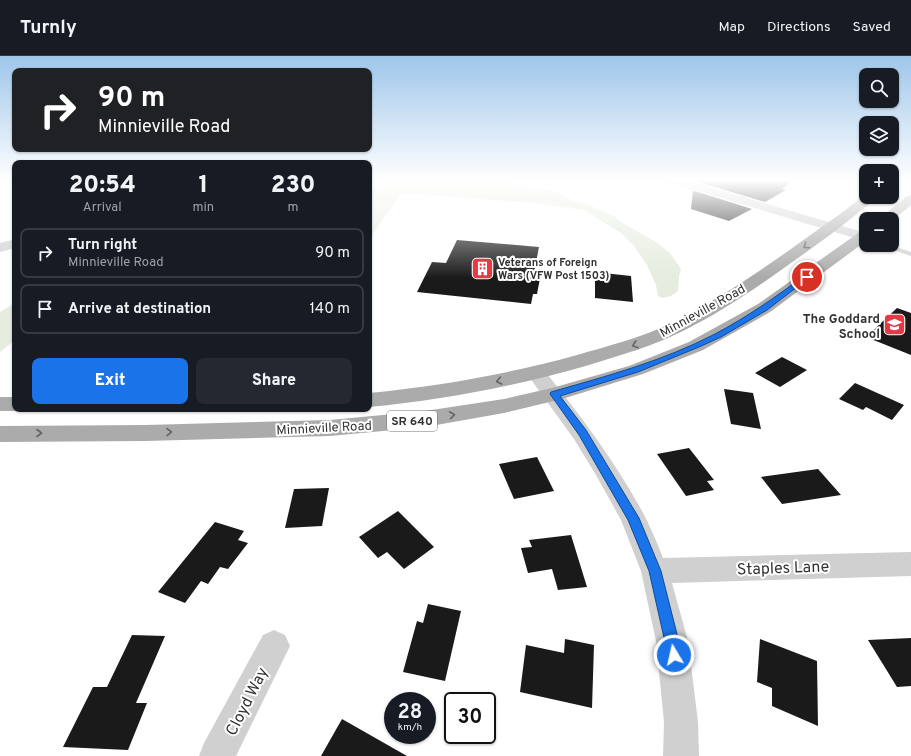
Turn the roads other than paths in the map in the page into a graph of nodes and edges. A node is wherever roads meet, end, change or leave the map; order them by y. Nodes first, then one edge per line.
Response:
1 (785, 213) edge
2 (851, 213) edge
3 (833, 227) junction
4 (859, 235) edge
5 (899, 243) edge
6 (12, 244) edge
7 (859, 245) edge
8 (911, 247) edge
9 (0, 248) edge
10 (899, 249) edge
11 (911, 254) edge
12 (537, 374) junction
13 (554, 394) junction
14 (372, 400) edge
15 (0, 404) edge
16 (12, 404) edge
17 (0, 434) edge
18 (911, 564) edge
19 (655, 571) junction
20 (274, 646) dead end
21 (217, 756) edge
22 (682, 756) edge

1 - 3 street
2 - 3 main road, Minnieville Road / SR 640
3 - 4 street
3 -> 12 main road, Minnieville Road / SR 640
5 - 8 lane
6 - 9 street
7 - 13 main road, Minnieville Road / SR 640
10 - 11 lane
12 - 13 street
12 -> 14 main road, Minnieville Road / SR 640
17 -> 13 main road, Minnieville Road / SR 640
13 - 19 street
15 - 16 main road
18 - 19 street, Staples Lane
19 - 22 street
20 - 21 street, Cloyd Way

